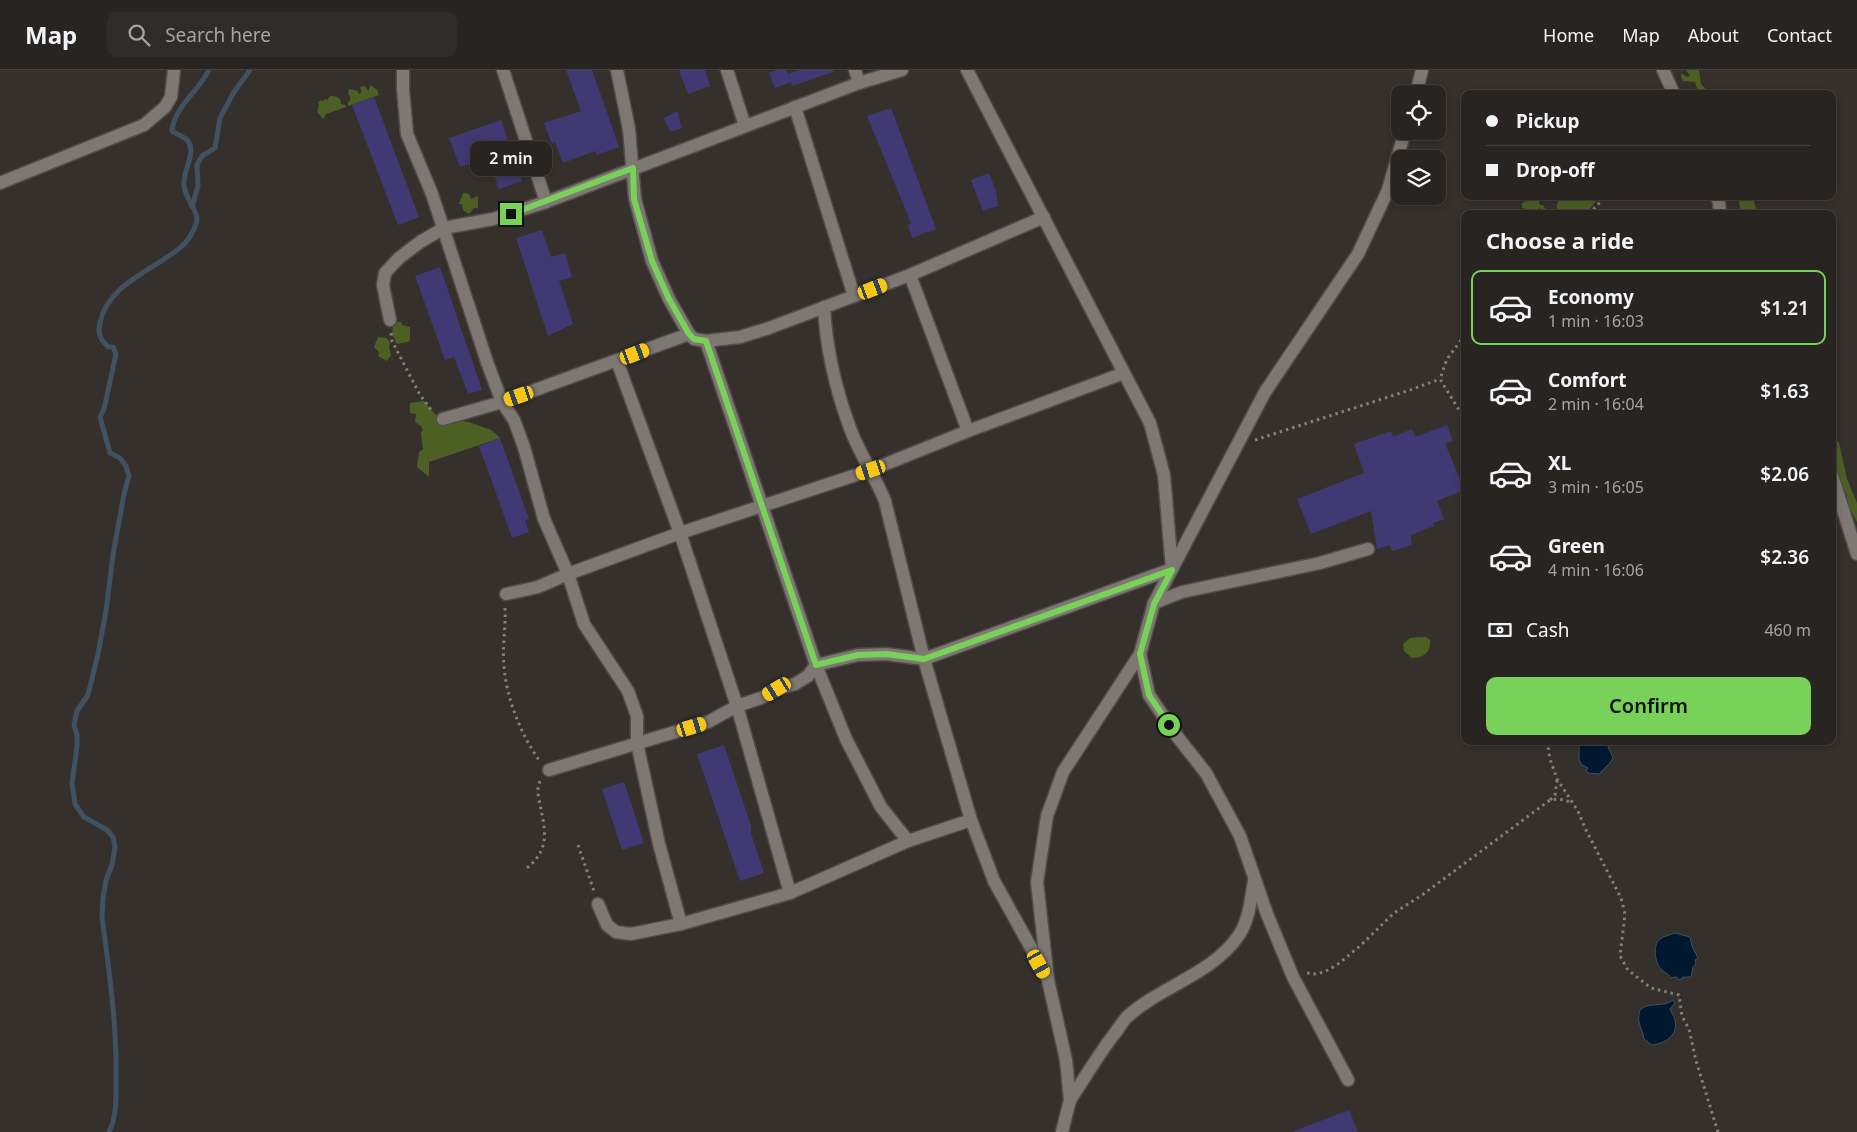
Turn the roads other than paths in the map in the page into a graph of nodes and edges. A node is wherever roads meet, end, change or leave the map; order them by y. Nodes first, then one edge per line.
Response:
1 (174, 70) edge
2 (403, 70) edge
3 (504, 70) edge
4 (617, 70) edge
5 (727, 70) edge
6 (855, 70) edge
7 (902, 70) edge
8 (967, 70) edge
9 (1422, 70) edge
10 (1663, 70) edge
11 (859, 83) junction
12 (1418, 85) edge
13 (1672, 90) edge
14 (795, 107) junction
15 (745, 126) junction
16 (1402, 140) edge
17 (633, 168) junction
18 (0, 183) edge
19 (546, 202) junction
20 (1044, 217) junction
21 (444, 228) junction
22 (910, 275) junction
23 (854, 296) junction
24 (824, 307) junction
25 (390, 320) road end
26 (689, 334) junction
27 (706, 341) junction
28 (617, 361) junction
29 (1124, 373) junction
30 (502, 402) junction
31 (443, 419) road end
32 (968, 431) junction
33 (871, 470) junction
34 (1836, 488) edge
35 (762, 506) junction
36 (680, 533) junction
37 (1368, 549) dead end
38 (1857, 554) edge
39 (1172, 570) junction
40 (568, 574) junction
41 (506, 594) road end
42 (1154, 604) junction
43 (1140, 654) junction
44 (924, 659) junction
45 (816, 665) junction
46 (737, 706) junction
47 (637, 743) junction
48 (549, 770) road end
49 (971, 820) junction
50 (908, 841) junction
51 (1255, 878) junction
52 (790, 893) junction
53 (598, 904) road end
54 (681, 924) junction
55 (1048, 980) junction
56 (1348, 1080) dead end
57 (1070, 1100) junction
58 (1062, 1132) edge

1 - 18 street
2 - 21 street
3 - 19 street
4 - 17 street
5 - 15 street
6 - 11 street
7 - 11 street
8 - 20 street
9 - 12 street
10 - 13 street
11 - 14 street
14 - 15 street
14 - 23 street
15 - 17 street
16 - 39 street
17 - 19 street
17 - 26 street
19 - 21 street
20 - 22 street
20 - 29 street
21 - 25 street
21 - 30 street
22 - 23 street
22 - 32 street
23 - 24 street
24 - 27 street
24 - 33 street
26 - 27 street
26 - 28 street
27 - 35 street
28 - 30 street
28 - 36 street
29 - 32 street
29 - 39 street
30 - 31 street
30 - 40 street
32 - 33 street
33 - 35 street
33 - 44 street
34 - 38 street
35 - 36 street
35 - 45 street
36 - 40 street
36 - 46 street
37 - 42 street
39 - 42 street
39 - 44 street
40 - 41 street
40 - 47 street
42 - 43 street
43 - 51 street
43 - 55 street
44 - 45 street
44 - 49 street
45 - 46 street
45 - 50 street
46 - 47 street
46 - 52 street
47 - 48 street
47 - 54 street
49 - 50 street
49 - 55 street
50 - 52 street
51 - 56 street
51 - 57 street
52 - 54 street
53 - 54 street
55 - 57 street
57 - 58 street

